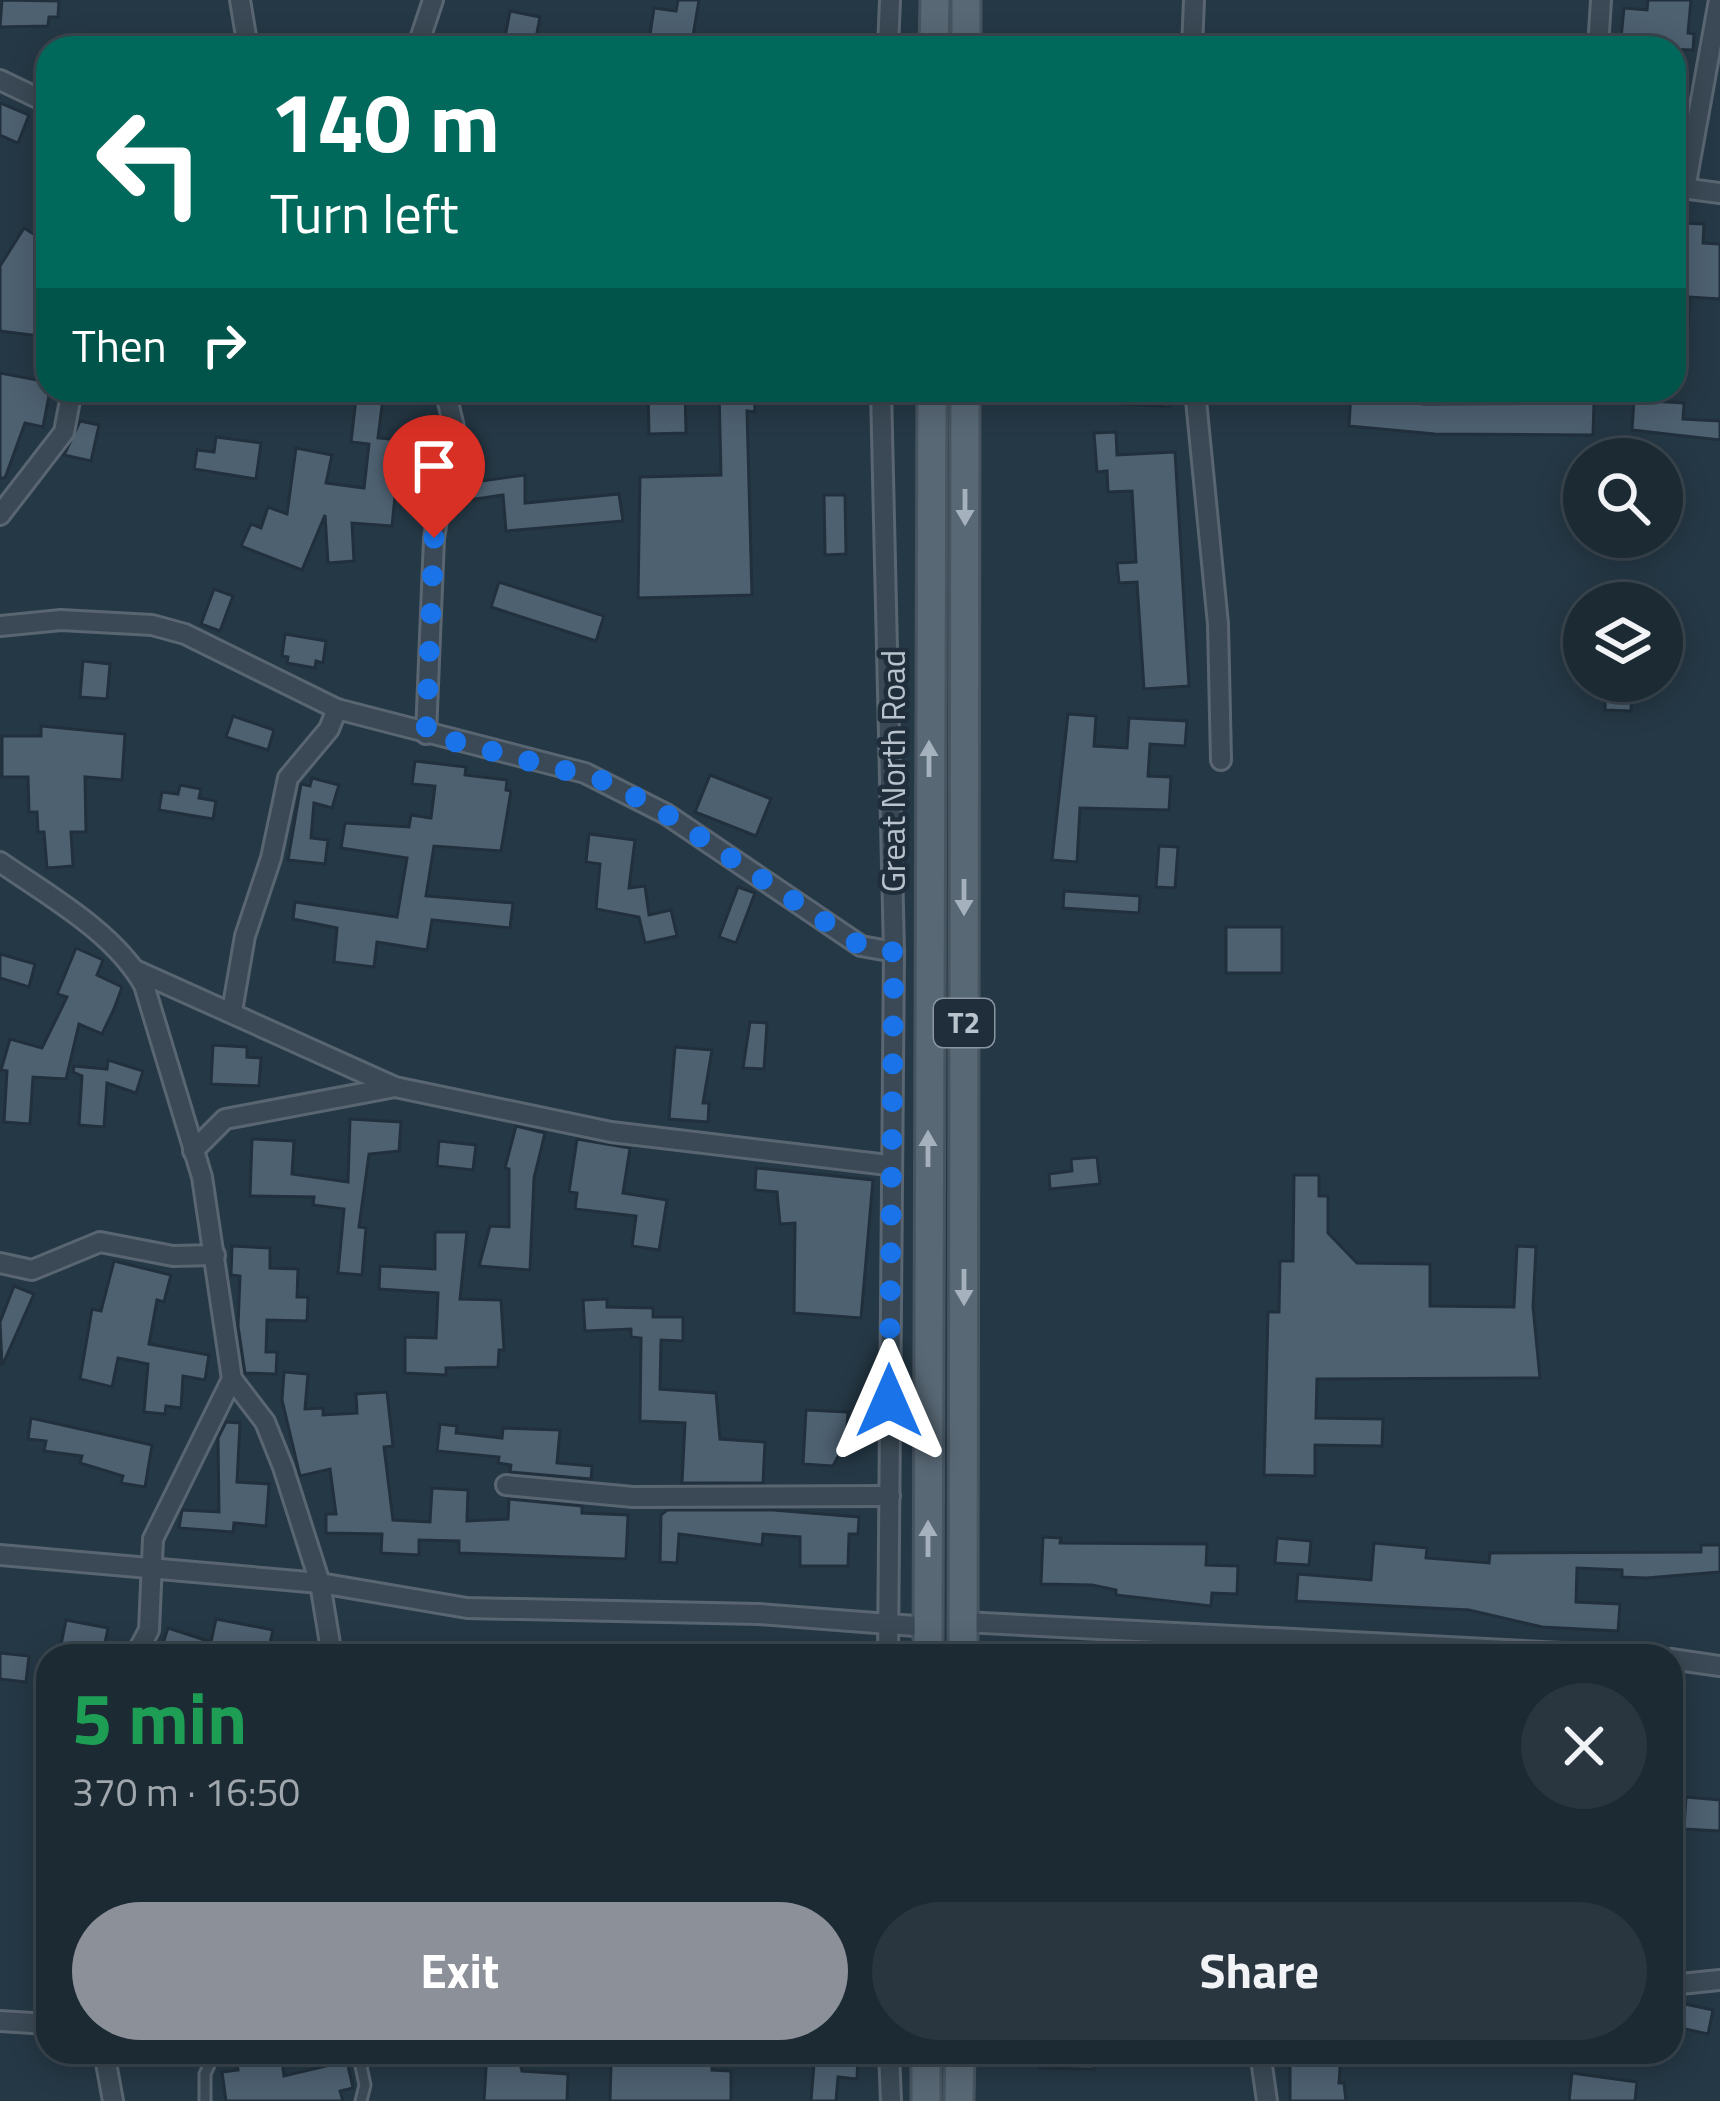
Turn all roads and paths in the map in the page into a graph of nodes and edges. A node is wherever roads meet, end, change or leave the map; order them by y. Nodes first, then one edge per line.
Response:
1 (240, 0) edge
2 (433, 0) edge
3 (890, 0) edge
4 (934, 0) edge
5 (966, 0) edge
6 (1194, 0) edge
7 (1601, 0) edge
8 (1719, 0) edge
9 (246, 36) edge
10 (421, 36) edge
11 (888, 36) edge
12 (934, 36) edge
13 (966, 36) edge
14 (1192, 36) edge
15 (1599, 36) edge
16 (0, 80) edge
17 (36, 97) edge
18 (1686, 155) edge
19 (1686, 189) edge
20 (1720, 193) edge
21 (70, 402) edge
22 (448, 402) edge
23 (881, 402) edge
24 (932, 402) edge
25 (965, 402) edge
26 (1196, 402) edge
27 (0, 515) edge
28 (0, 626) edge
29 (337, 709) junction
30 (426, 734) junction
31 (1221, 760) dead end
32 (0, 862) edge
33 (894, 952) junction
34 (135, 970) junction
35 (232, 1010) junction
36 (395, 1087) junction
37 (194, 1150) junction
38 (888, 1166) junction
39 (215, 1256) junction
40 (0, 1263) edge
41 (232, 1379) junction
42 (506, 1485) dead end
43 (890, 1496) junction
44 (0, 1555) edge
45 (151, 1569) junction
46 (320, 1583) junction
47 (963, 1622) junction
48 (890, 1627) junction
49 (1219, 1633) junction
50 (928, 1642) edge
51 (141, 1644) edge
52 (330, 1644) edge
53 (889, 1644) edge
54 (963, 1644) edge
55 (1222, 1644) edge
56 (1411, 1644) edge
57 (1683, 1661) edge
58 (1720, 1666) edge
59 (1720, 1980) edge
60 (1683, 1984) edge
61 (0, 2021) edge
62 (36, 2023) edge
63 (106, 2064) edge
64 (210, 2064) edge
65 (361, 2064) edge
66 (889, 2064) edge
67 (926, 2064) edge
68 (959, 2064) edge
69 (1262, 2064) edge
70 (113, 2101) edge
71 (206, 2101) edge
72 (361, 2101) edge
73 (891, 2101) edge
74 (926, 2101) edge
75 (959, 2101) edge
76 (1267, 2101) edge

1 - 9 street
2 - 10 street
3 - 11 street
4 - 12 main road
5 - 13 main road
6 - 14 street
7 - 15 street
8 - 18 street
16 - 17 street
19 - 20 street
21 - 27 street
22 - 30 street
23 - 33 street
50 -> 24 main road, Great North Road / T2
25 -> 47 main road, T2
26 - 31 street
28 - 29 street
29 - 30 street
29 - 35 street
30 - 33 street
32 - 34 street
33 - 38 street
34 - 35 street
34 - 37 street
35 - 36 street
36 - 37 street
36 - 38 street
37 - 39 street
38 - 43 street
39 - 40 street
39 - 41 street
41 - 45 street
41 - 46 street
42 - 43 street
43 - 48 street
44 - 45 street
45 - 46 street
45 - 51 street
46 - 48 street
46 - 52 street
47 - 49 street
47 - 54 main road, T2
48 - 50 street
48 - 53 street
49 - 55 street
49 - 56 street
57 - 58 street
59 - 60 street
61 - 62 street
63 - 70 street
64 - 71 lane
65 - 72 lane
66 - 73 street
67 - 74 main road
68 - 75 main road
69 - 76 street

